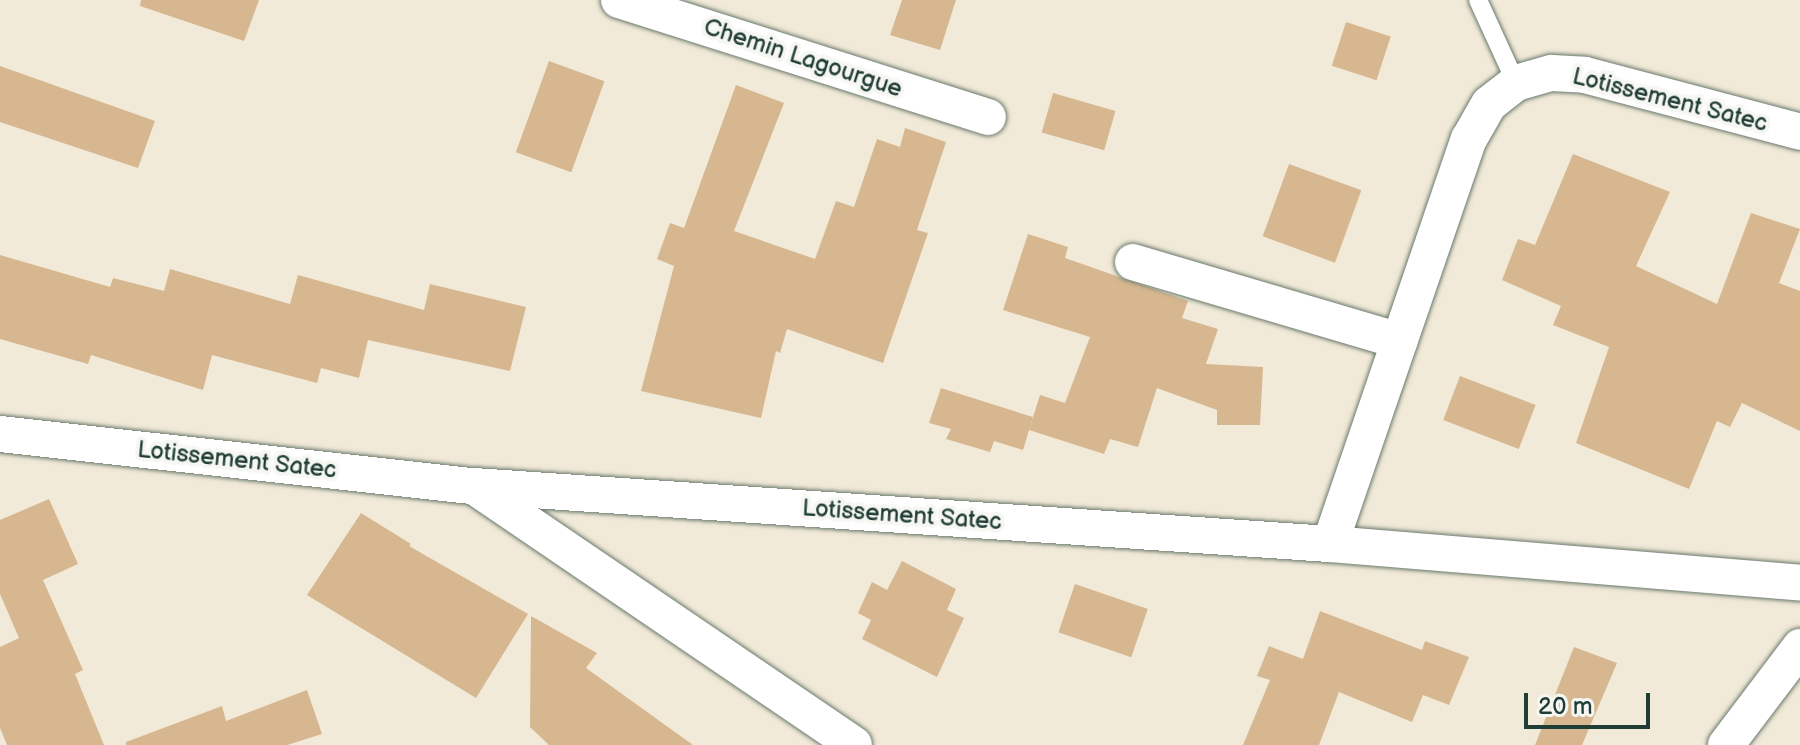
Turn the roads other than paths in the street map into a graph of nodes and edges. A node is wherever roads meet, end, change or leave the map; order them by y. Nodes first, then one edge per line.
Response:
1 (619, 0) edge
2 (1478, 0) edge
3 (1516, 83) junction
4 (988, 117) dead end
5 (1800, 132) edge
6 (1133, 262) dead end
7 (1400, 341) junction
8 (0, 434) edge
9 (474, 486) junction
10 (1330, 544) junction
11 (1800, 583) edge
12 (1800, 647) edge
13 (854, 745) edge
14 (1726, 745) edge

1 - 4 street, Chemin Lagourgue
2 - 3 lane
3 - 5 street, Lotissement Satec
3 - 7 street, Lotissement Satec
6 - 7 street
7 - 10 street, Lotissement Satec
8 - 9 street, Lotissement Satec
9 - 10 street, Lotissement Satec
9 - 13 street, Lotissement Satec
10 - 11 street, Lotissement Satec
12 - 14 street

